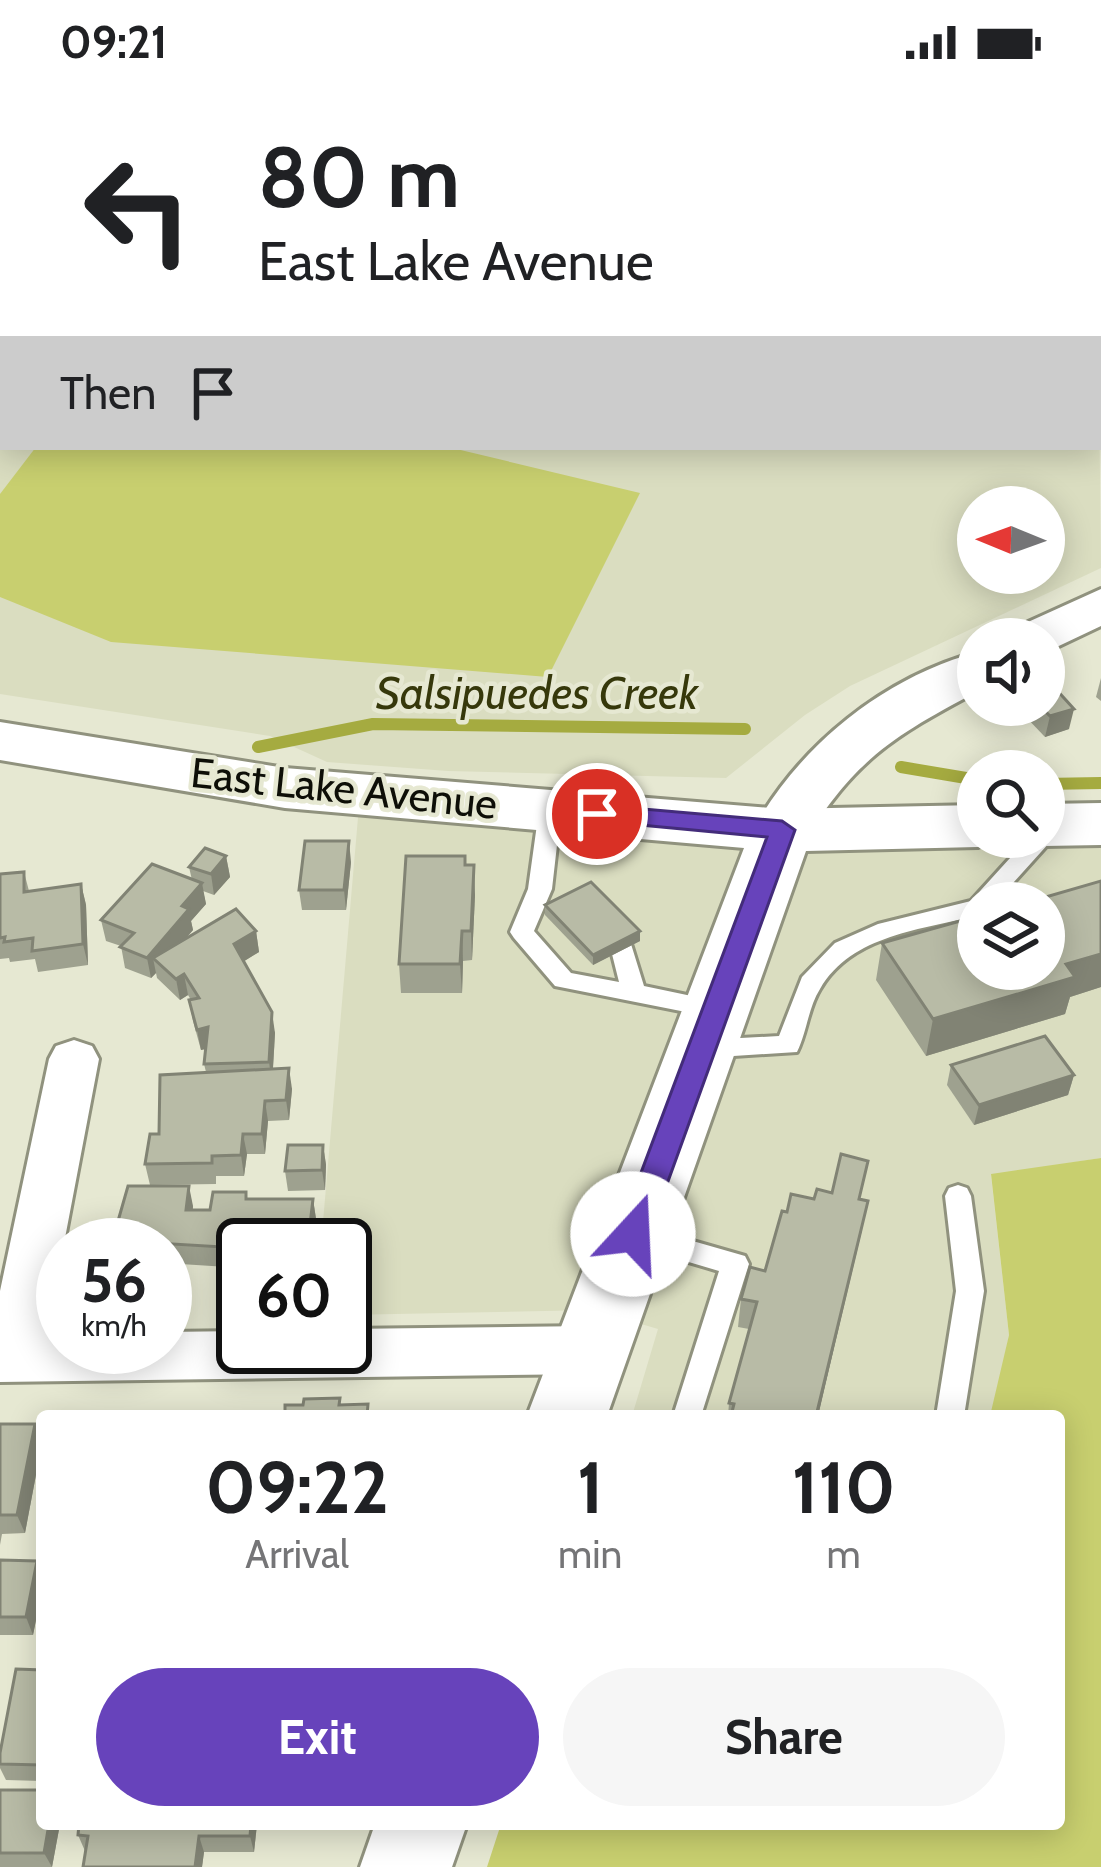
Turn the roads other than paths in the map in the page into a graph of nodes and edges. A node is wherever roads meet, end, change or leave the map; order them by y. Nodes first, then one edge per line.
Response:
1 (1101, 604) edge
2 (1065, 623) edge
3 (957, 681) edge
4 (0, 741) edge
5 (550, 810) junction
6 (957, 826) edge
7 (782, 830) junction
8 (1028, 858) edge
9 (1003, 882) edge
10 (957, 911) edge
11 (623, 950) edge
12 (634, 993) junction
13 (708, 1030) junction
14 (74, 1059) dead end
15 (958, 1196) dead end
16 (633, 1234) junction
17 (591, 1350) junction
18 (7, 1358) edge
19 (569, 1410) edge
20 (689, 1410) edge
21 (951, 1410) edge
22 (420, 1830) edge
23 (406, 1867) edge

1 - 2 street
3 - 7 street
4 - 5 main road, East Lake Avenue
5 - 7 main road, East Lake Avenue
5 - 12 lane
6 - 7 main road, East Lake Avenue
7 - 13 main road
8 - 9 lane
10 - 13 lane
11 - 12 lane
12 - 13 lane
13 - 16 main road
14 - 18 street
15 - 21 lane
16 - 17 main road
16 - 20 lane
17 - 18 street
17 - 19 main road
22 - 23 main road

